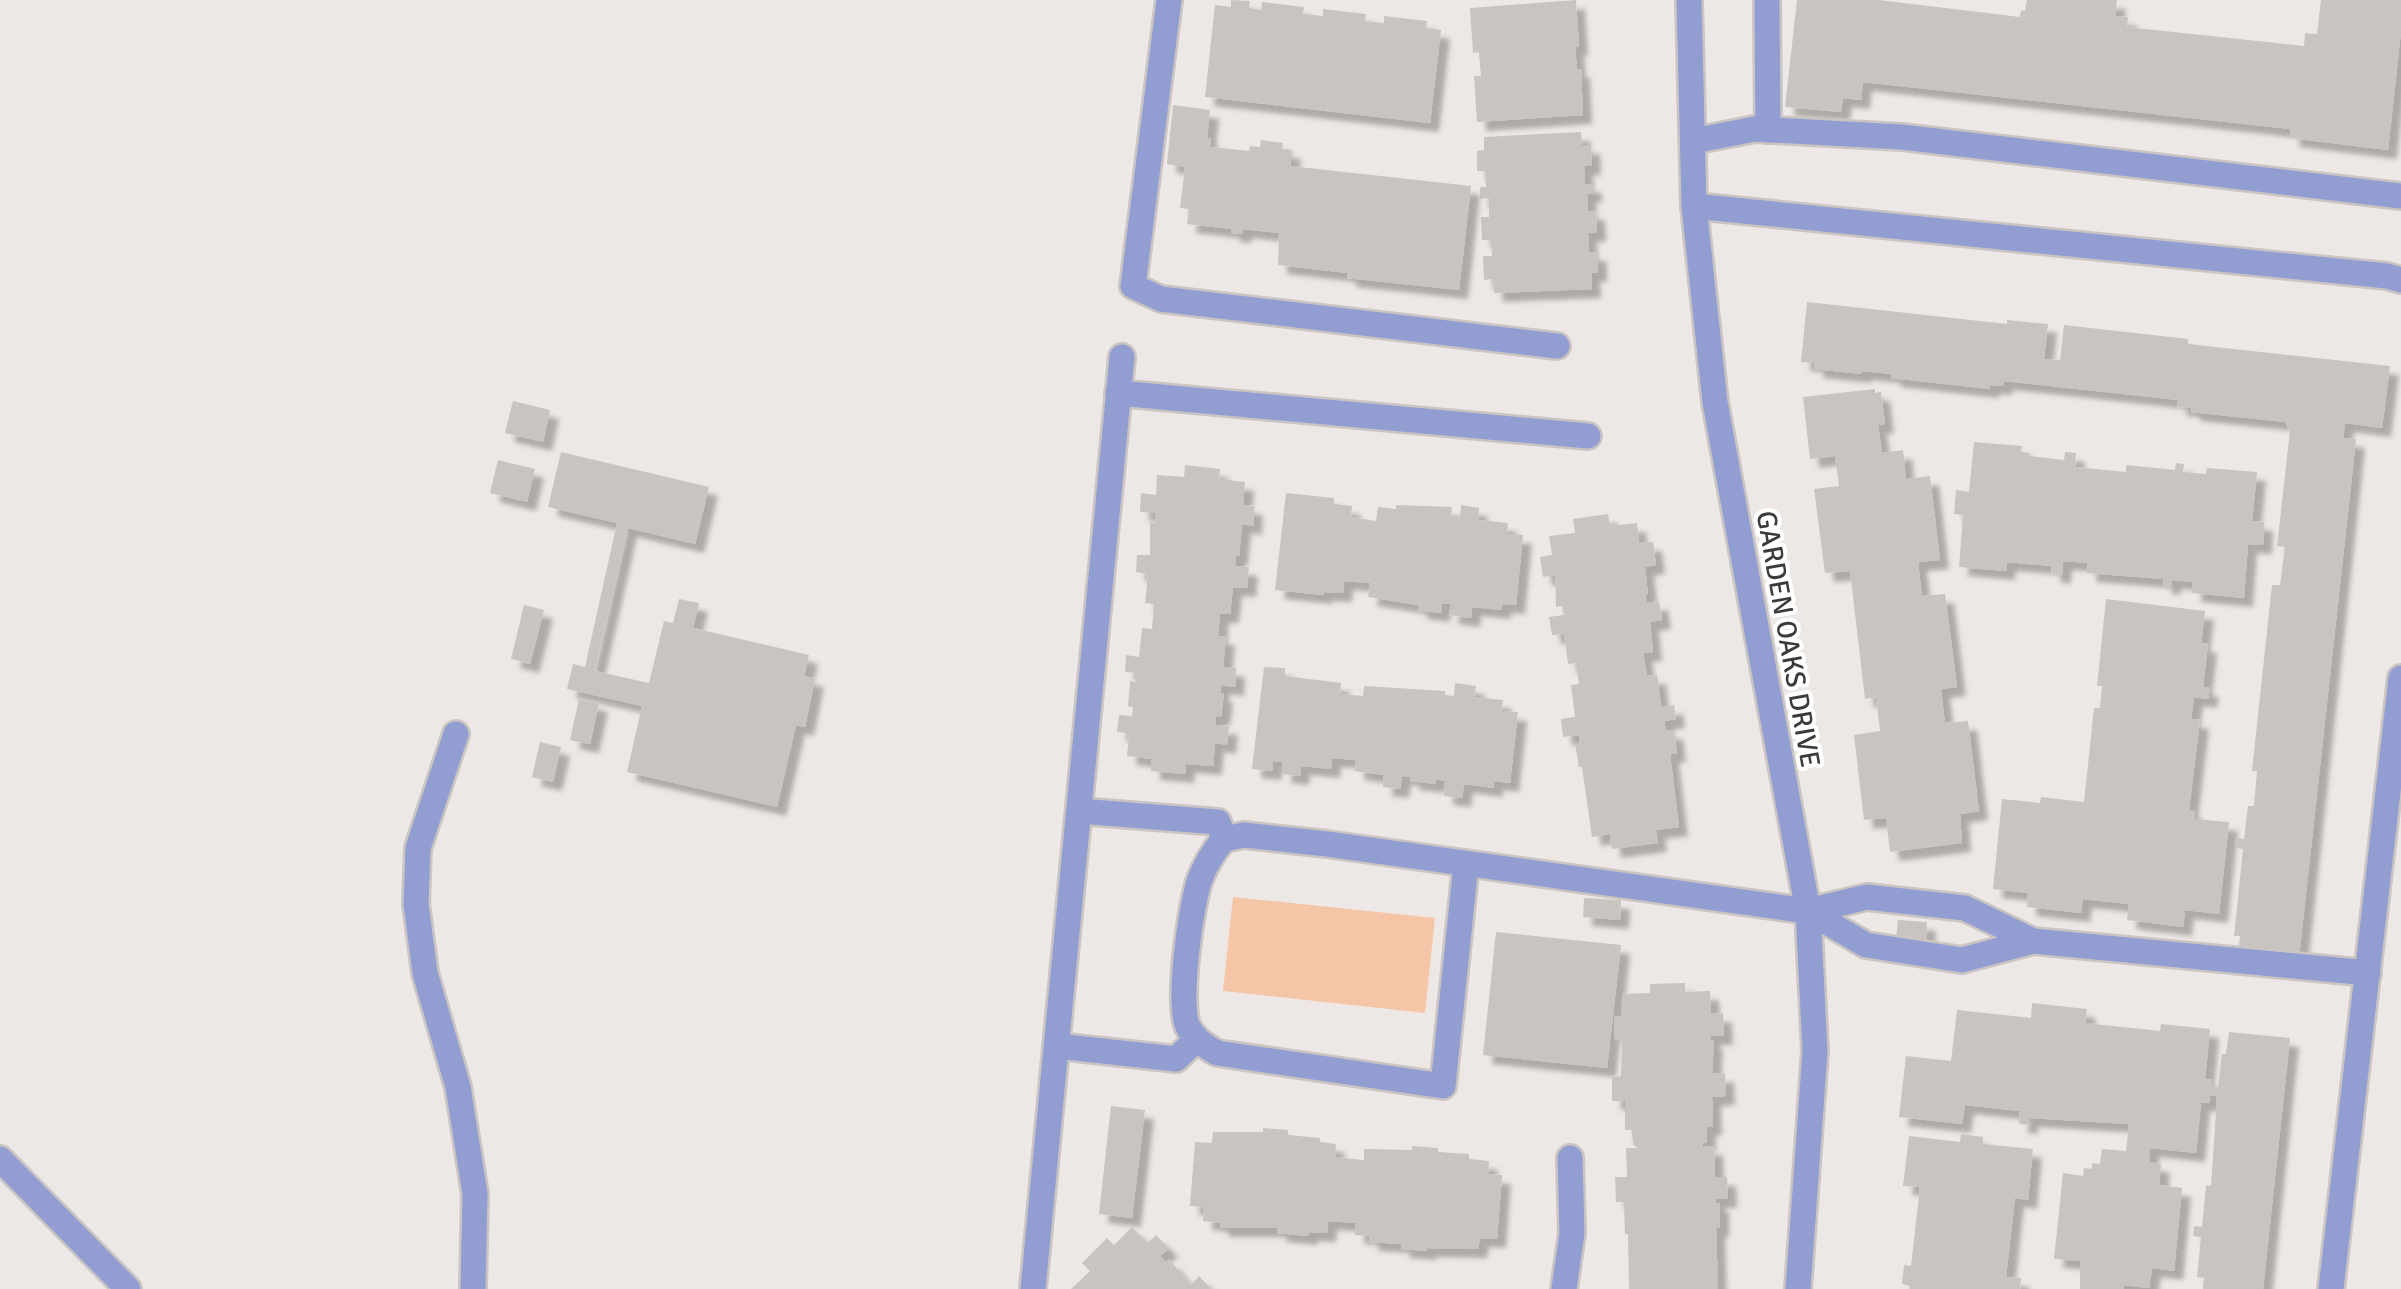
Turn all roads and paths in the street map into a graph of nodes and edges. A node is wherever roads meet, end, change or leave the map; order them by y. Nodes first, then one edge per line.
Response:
1 (1170, 0) edge
2 (1689, 0) edge
3 (1767, 0) edge
4 (1768, 130) junction
5 (1693, 141) junction
6 (2401, 196) edge
7 (1694, 206) junction
8 (2401, 280) edge
9 (1557, 346) dead end
10 (1122, 356) dead end
11 (1118, 393) junction
12 (1588, 436) dead end
13 (2401, 678) edge
14 (456, 734) dead end
15 (1079, 811) junction
16 (1224, 838) junction
17 (1466, 864) junction
18 (1808, 912) junction
19 (2032, 941) junction
20 (2368, 973) junction
21 (1196, 1040) junction
22 (1056, 1046) junction
23 (1570, 1158) dead end
24 (0, 1159) edge
25 (128, 1289) edge
26 (473, 1289) edge
27 (1034, 1289) edge
28 (1564, 1289) edge
29 (1798, 1289) edge
30 (2331, 1289) edge

1 - 9 street
2 - 5 street, GARDEN OAKS DRIVE
3 - 4 street
4 - 5 street
4 - 6 street
5 - 7 street, GARDEN OAKS DRIVE
7 - 8 street
7 - 18 street, GARDEN OAKS DRIVE
10 - 11 street
11 - 12 street
11 - 15 street
13 - 20 street
14 - 26 street
15 - 16 street
15 - 22 street
16 - 17 street
16 - 21 street
17 - 18 street
17 - 21 street
18 - 19 street
18 - 19 street
18 - 29 street, GARDEN OAKS DRIVE
19 - 20 street
20 - 30 street
21 - 22 street
22 - 27 street
23 - 28 street
24 - 25 street

